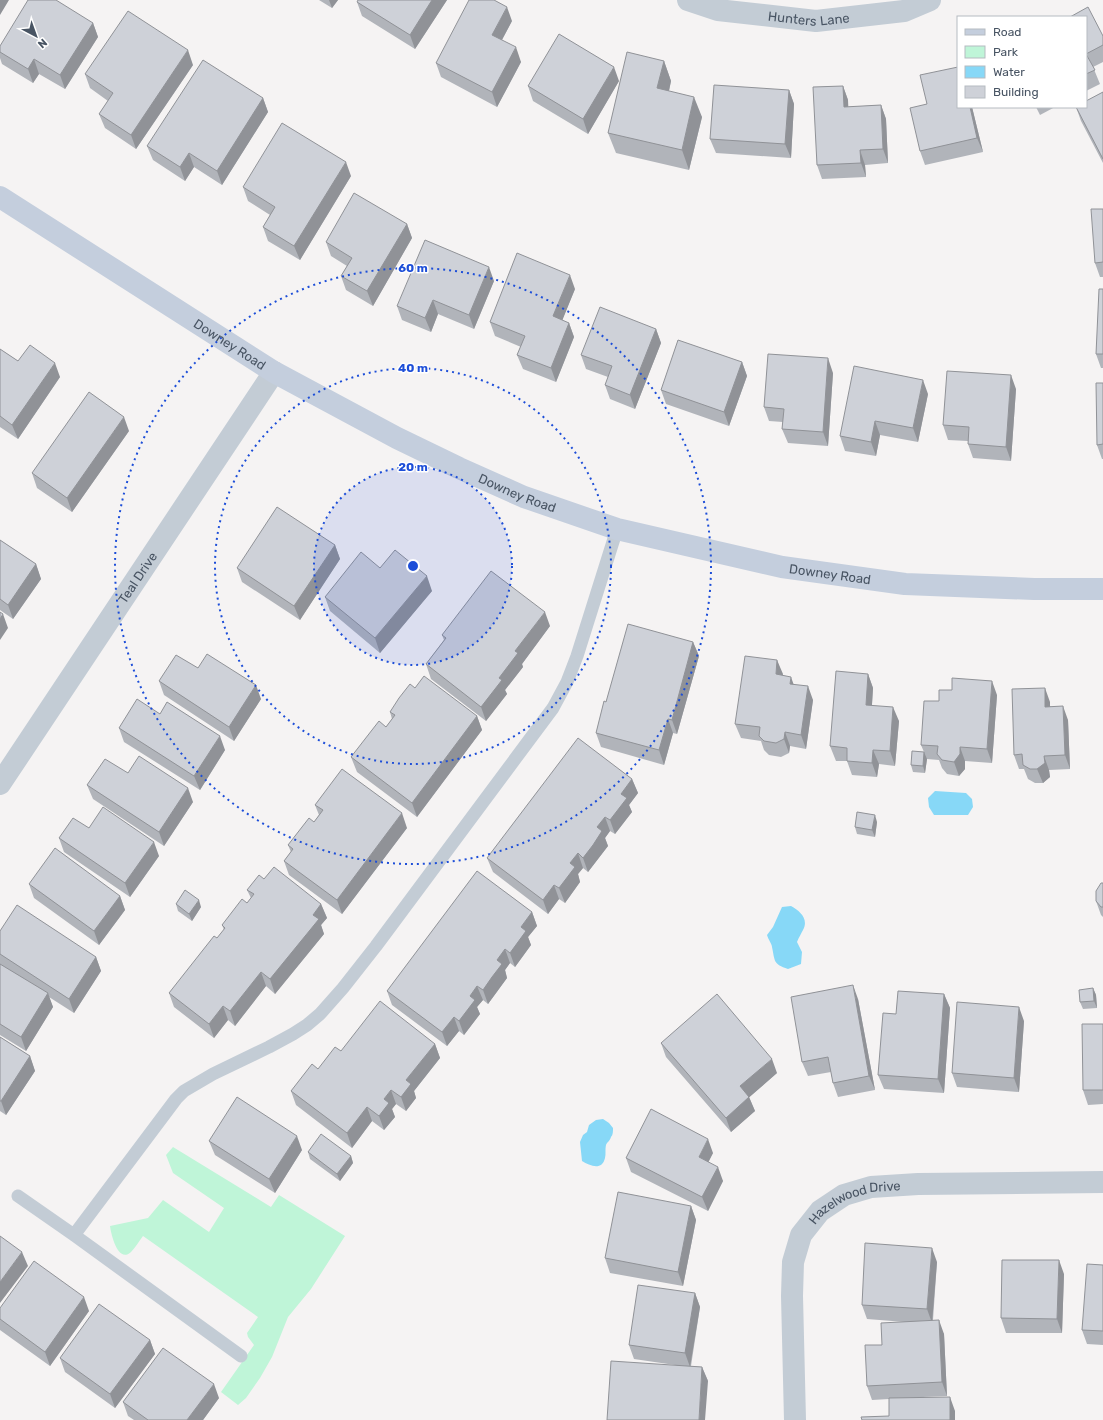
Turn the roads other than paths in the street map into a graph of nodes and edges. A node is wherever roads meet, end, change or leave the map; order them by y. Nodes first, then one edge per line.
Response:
1 (688, 0) edge
2 (930, 0) edge
3 (0, 197) edge
4 (274, 372) junction
5 (617, 529) junction
6 (1103, 589) edge
7 (0, 784) edge
8 (1103, 1182) edge
9 (18, 1196) dead end
10 (74, 1235) junction
11 (241, 1356) dead end
12 (795, 1420) edge

1 - 2 street, Hunters Lane
3 - 4 main road, Downey Road
4 - 5 main road, Downey Road
4 - 7 street, Teal Drive
5 - 6 main road, Downey Road
5 - 10 lane
8 - 12 street, Hazelwood Drive
9 - 10 lane
10 - 11 lane

